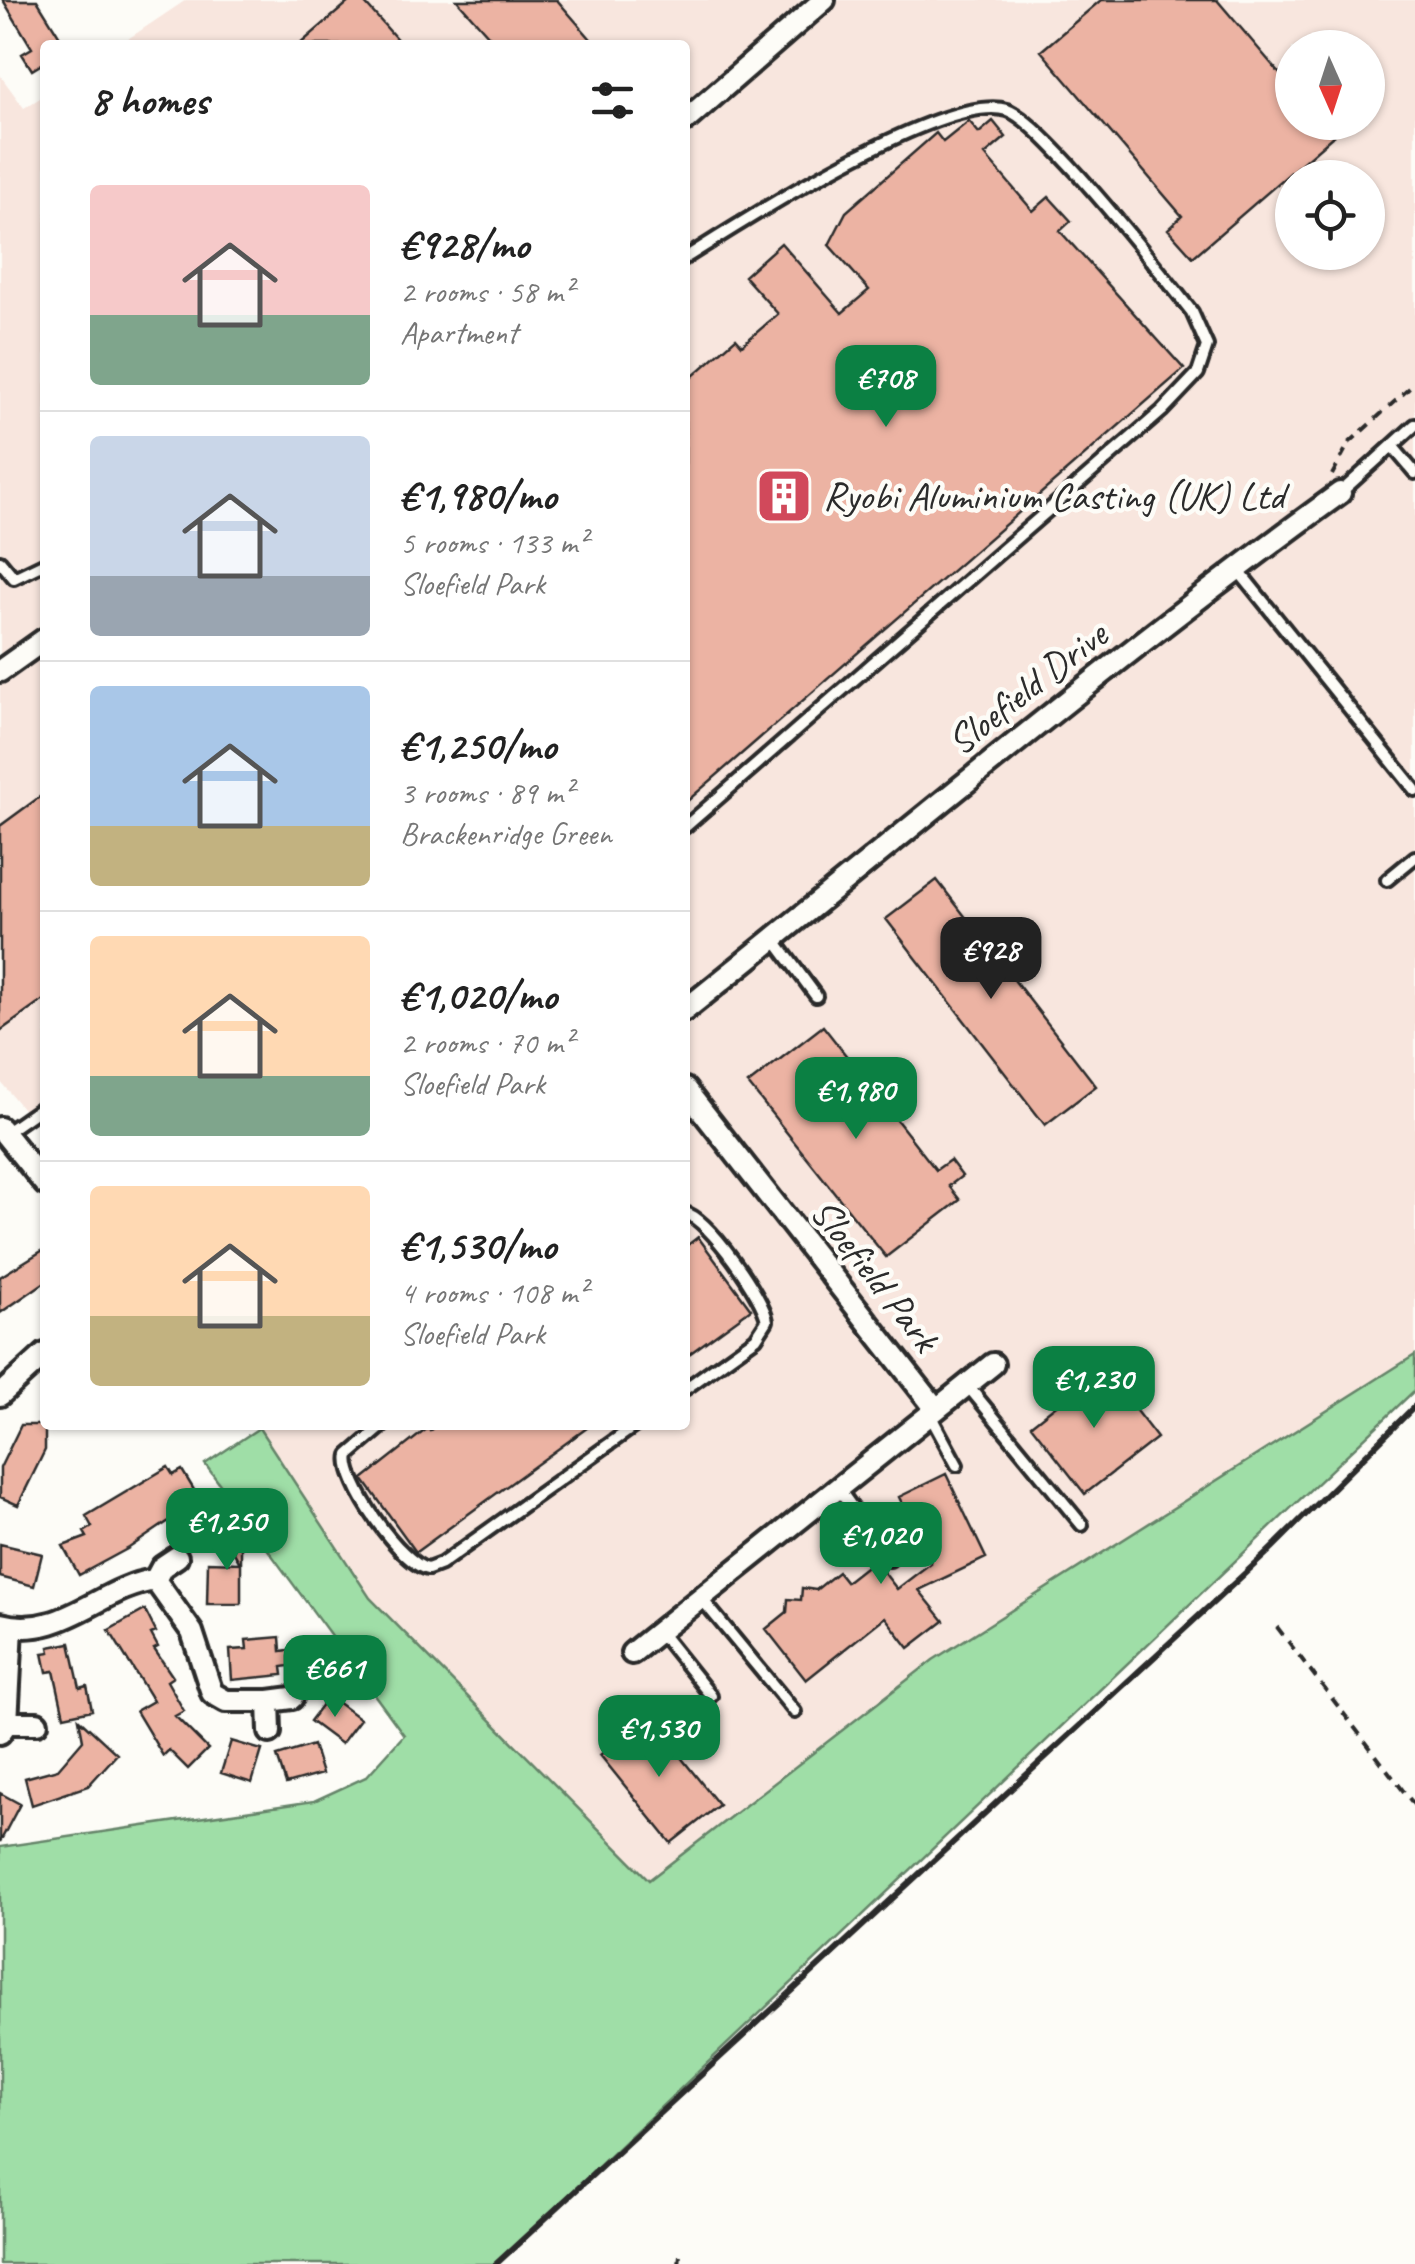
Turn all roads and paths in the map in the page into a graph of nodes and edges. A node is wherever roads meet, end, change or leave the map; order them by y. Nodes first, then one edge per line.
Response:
1 (824, 0) edge
2 (690, 116) edge
3 (690, 255) edge
4 (1415, 383) edge
5 (1415, 425) edge
6 (1393, 447) junction
7 (1415, 473) edge
8 (1340, 493) junction
9 (0, 561) edge
10 (40, 565) edge
11 (1236, 568) junction
12 (40, 643) edge
13 (0, 671) edge
14 (1415, 790) edge
15 (690, 822) edge
16 (1415, 858) edge
17 (1387, 880) dead end
18 (774, 939) junction
19 (816, 996) dead end
20 (690, 1006) edge
21 (690, 1095) edge
22 (40, 1108) edge
23 (2, 1131) edge
24 (40, 1178) edge
25 (690, 1216) edge
26 (40, 1359) edge
27 (993, 1364) dead end
28 (966, 1385) junction
29 (690, 1386) edge
30 (0, 1395) edge
31 (933, 1412) junction
32 (378, 1430) edge
33 (629, 1430) edge
34 (957, 1465) dead end
35 (838, 1488) junction
36 (1082, 1525) dead end
37 (178, 1557) dead end
38 (890, 1560) dead end
39 (154, 1580) junction
40 (701, 1598) junction
41 (6, 1625) edge
42 (1276, 1627) dead end
43 (659, 1631) junction
44 (632, 1653) dead end
45 (292, 1698) dead end
46 (269, 1701) junction
47 (796, 1712) dead end
48 (680, 1721) dead end
49 (36, 1722) dead end
50 (3, 1728) edge
51 (270, 1732) dead end
52 (1415, 1806) edge
53 (680, 2254) dead end
54 (679, 2264) edge

1 - 2 street
3 - 15 lane
4 - 8 path
5 - 6 lane, Sloefield Drive
6 - 7 lane
6 - 8 lane, Sloefield Drive
8 - 11 street, Sloefield Drive
9 - 10 lane
11 - 14 lane
11 - 18 street, Sloefield Drive
12 - 13 street
16 - 17 lane
18 - 19 lane
18 - 20 street, Sloefield Drive
21 - 31 street, Sloefield Park
22 - 23 lane
23 - 24 street
25 - 29 lane
26 - 30 street
27 - 28 street, Sloefield Park
28 - 31 street, Sloefield Park
28 - 36 lane
31 - 34 lane
31 - 35 street, Sloefield Park
32 - 33 lane
35 - 38 lane
35 - 40 street, Sloefield Park
37 - 39 street
39 - 41 street
39 - 46 street
40 - 43 street, Sloefield Park
40 - 47 lane
41 - 50 street
42 - 52 path
43 - 44 street, Sloefield Park
43 - 48 lane
45 - 46 street
46 - 51 street
49 - 50 street
53 - 54 path

